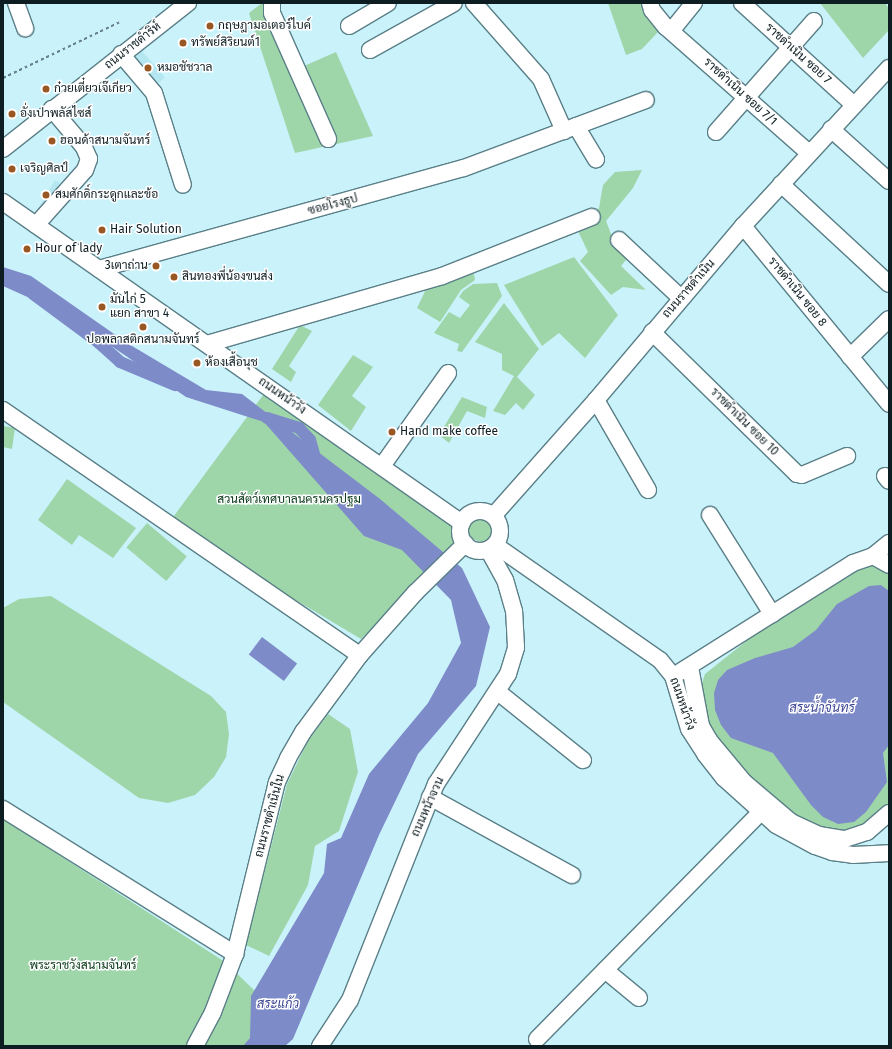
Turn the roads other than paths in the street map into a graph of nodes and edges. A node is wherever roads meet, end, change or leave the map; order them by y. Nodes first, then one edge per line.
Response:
1 (16, 3) edge
2 (188, 3) edge
3 (272, 3) edge
4 (454, 3) edge
5 (474, 3) edge
6 (650, 3) edge
7 (693, 3) edge
8 (742, 3) edge
9 (386, 4) edge
10 (814, 21) dead end
11 (349, 26) dead end
12 (25, 28) dead end
13 (672, 30) junction
14 (790, 49) junction
15 (370, 50) dead end
16 (121, 54) junction
17 (889, 68) edge
18 (745, 96) junction
19 (646, 100) dead end
20 (854, 105) junction
21 (52, 109) junction
22 (570, 129) junction
23 (831, 129) junction
24 (716, 132) dead end
25 (328, 139) dead end
26 (3, 149) edge
27 (809, 153) junction
28 (596, 159) dead end
29 (889, 181) edge
30 (781, 184) junction
31 (183, 185) dead end
32 (3, 202) edge
33 (592, 217) dead end
34 (36, 225) junction
35 (743, 226) junction
36 (619, 240) dead end
37 (99, 269) junction
38 (889, 284) edge
39 (681, 298) junction
40 (889, 319) edge
41 (652, 332) junction
42 (207, 344) junction
43 (850, 357) junction
44 (448, 373) dead end
45 (596, 400) junction
46 (889, 404) edge
47 (3, 410) edge
48 (846, 456) dead end
49 (382, 466) junction
50 (648, 490) dead end
51 (710, 515) dead end
52 (494, 516) junction
53 (462, 522) junction
54 (889, 543) edge
55 (465, 544) junction
56 (492, 547) junction
57 (873, 556) junction
58 (889, 565) edge
59 (772, 614) junction
60 (360, 655) junction
61 (690, 667) junction
62 (673, 676) junction
63 (498, 692) junction
64 (583, 760) dead end
65 (430, 797) junction
66 (3, 809) edge
67 (761, 812) junction
68 (886, 820) edge
69 (889, 853) edge
70 (572, 875) dead end
71 (235, 954) junction
72 (605, 970) junction
73 (639, 998) dead end
74 (537, 1038) dead end
75 (195, 1046) edge
76 (320, 1046) edge

1 - 12 street
2 - 16 street, ถนนราชดำริห์
3 - 25 street
4 - 15 street
5 - 22 street
6 - 13 street, ราชดำเนิน ซอย 7/1
7 - 13 street
8 - 14 street, ราชดำเนิน ซอย 7
9 - 11 street
10 - 14 street
13 - 18 street, ราชดำเนิน ซอย 7/1
14 - 18 street
14 - 20 street, ราชดำเนิน ซอย 7
16 - 21 street, ถนนราชดำริห์
16 - 31 street
17 - 20 street, ถนนราชดำเนิน
18 - 24 street
18 - 27 street, ราชดำเนิน ซอย 7/1
19 - 22 street, ซอยโรงธูป
20 - 23 street, ถนนราชดำเนิน
21 - 26 street, ถนนราชดำริห์
21 - 34 street
22 - 28 street
22 - 37 street, ซอยโรงธูป
23 - 27 street, ถนนราชดำเนิน
23 - 29 street
27 - 30 street, ถนนราชดำเนิน
30 - 35 street, ถนนราชดำเนิน
30 - 38 street
32 - 34 street, ถนนหน้าวัง
33 - 42 street
34 - 37 street, ถนนหน้าวัง
35 - 39 street, ถนนราชดำเนิน
35 - 43 street, ราชดำเนิน ซอย 8
36 - 39 street
37 - 42 street, ถนนหน้าวัง
39 - 41 street, ถนนราชดำเนิน
40 - 43 street
41 - 45 street, ถนนราชดำเนิน
41 - 48 street, ราชดำเนิน ซอย 10
42 - 49 street, ถนนหน้าวัง
43 - 46 street, ราชดำเนิน ซอย 8
44 - 49 street
45 - 50 street
45 - 52 street, ถนนราชดำเนิน
47 - 60 street
49 - 53 street, ถนนหน้าวัง
51 - 59 street
52 - 53 street
52 - 56 street
53 - 55 street
54 - 57 street
55 - 56 street, ถนนหน้าวัง
55 - 60 street, ถนนราชดำเนินใน
56 - 62 street, ถนนหน้าวัง
56 - 63 street, ถนนหน้าจวน
57 - 58 street
57 - 59 street
59 - 61 street
60 - 71 street, ถนนราชดำเนินใน
61 - 62 street
61 - 68 street
62 - 67 street, ถนนหน้าวัง
63 - 64 street
63 - 65 street, ถนนหน้าจวน
65 - 70 street
65 - 76 street, ถนนหน้าจวน
66 - 71 street
67 - 69 street, ถนนหน้าวัง
67 - 72 street
71 - 75 street, ถนนราชดำเนินใน
72 - 73 street
72 - 74 street

